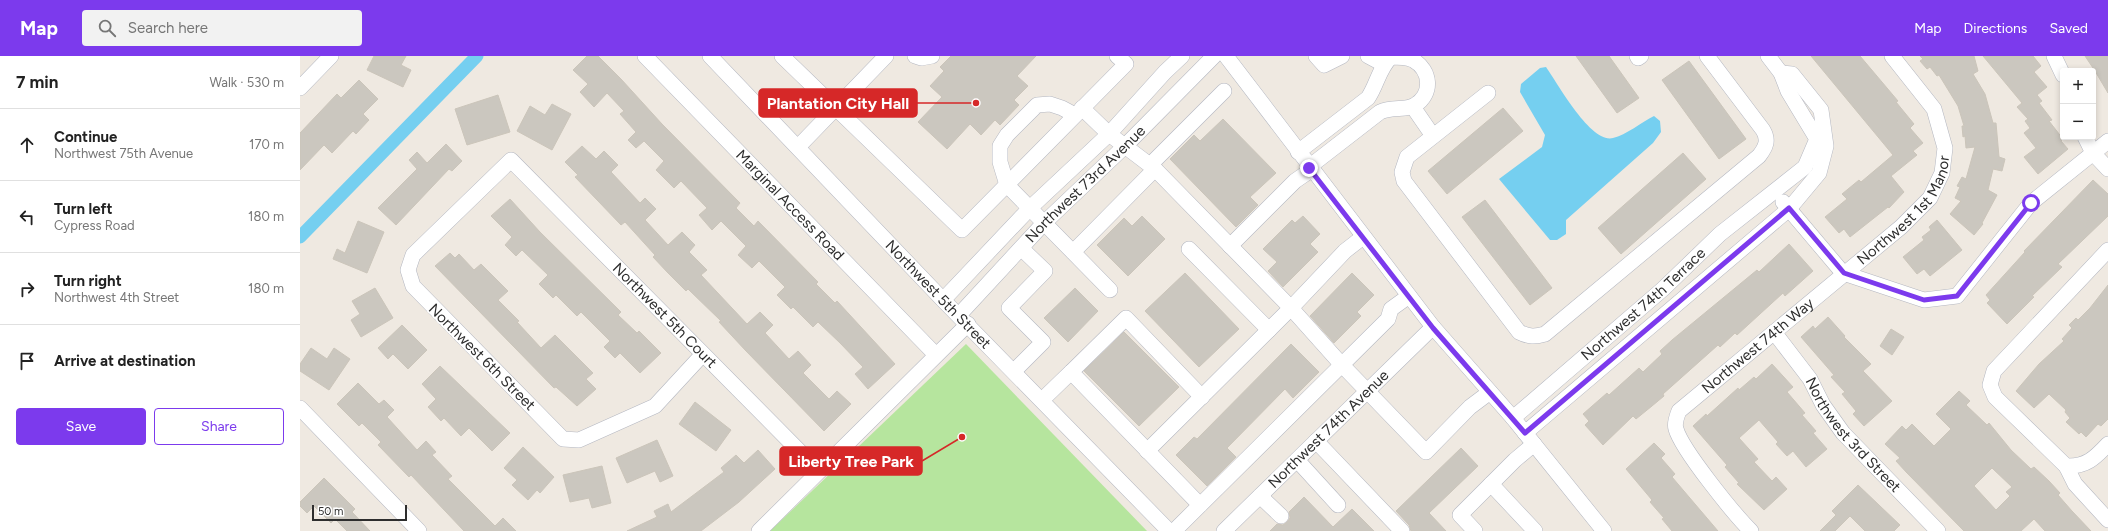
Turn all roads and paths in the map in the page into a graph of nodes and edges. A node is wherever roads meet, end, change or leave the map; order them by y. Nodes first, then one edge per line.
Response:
1 (331, 56) edge
2 (644, 56) edge
3 (710, 56) edge
4 (782, 56) edge
5 (886, 56) edge
6 (915, 56) edge
7 (932, 56) edge
8 (1117, 56) edge
9 (1182, 56) edge
10 (1214, 56) edge
11 (1226, 56) edge
12 (1316, 56) edge
13 (1342, 56) edge
14 (1368, 56) edge
15 (1637, 56) edge
16 (1641, 56) edge
17 (1707, 56) edge
18 (1768, 56) edge
19 (1892, 56) edge
20 (2054, 56) edge
21 (1383, 64) junction
22 (2060, 69) edge
23 (1781, 73) junction
24 (300, 88) edge
25 (1224, 91) dead end
26 (1488, 93) dead end
27 (1413, 107) junction
28 (835, 108) junction
29 (1079, 112) junction
30 (1109, 134) junction
31 (1433, 136) junction
32 (2086, 140) edge
33 (2108, 140) edge
34 (1125, 146) junction
35 (798, 147) junction
36 (1298, 152) junction
37 (2093, 153) junction
38 (1153, 167) junction
39 (1310, 169) junction
40 (2108, 169) edge
41 (1007, 185) junction
42 (1775, 192) junction
43 (1030, 208) junction
44 (1789, 208) junction
45 (1044, 223) junction
46 (1364, 237) junction
47 (1230, 246) junction
48 (1022, 248) junction
49 (1189, 249) dead end
50 (2108, 250) edge
51 (1073, 252) junction
52 (408, 270) joint
53 (1844, 273) junction
54 (1110, 290) dead end
55 (1408, 296) junction
56 (943, 300) junction
57 (1291, 308) junction
58 (964, 320) junction
59 (1433, 328) junction
60 (1269, 330) junction
61 (1774, 332) junction
62 (703, 354) junction
63 (936, 354) junction
64 (1341, 364) junction
65 (1014, 371) junction
66 (1071, 372) junction
67 (1367, 392) junction
68 (1490, 392) junction
69 (1202, 397) junction
70 (1042, 400) junction
71 (300, 408) edge
72 (1513, 418) junction
73 (1529, 438) junction
74 (1316, 441) junction
75 (2108, 444) edge
76 (1147, 451) junction
77 (1297, 460) junction
78 (2072, 466) junction
79 (819, 471) junction
80 (1491, 484) junction
81 (1260, 496) junction
82 (1200, 505) junction
83 (1338, 505) dead end
84 (1281, 516) dead end
85 (2108, 520) edge
86 (419, 531) edge
87 (759, 531) edge
88 (1169, 531) edge
89 (1174, 531) edge
90 (1225, 531) edge
91 (1402, 531) edge
92 (1475, 531) edge
93 (1535, 531) edge
94 (1604, 531) edge
95 (1751, 531) edge
96 (1938, 531) edge

1 - 24 street
2 - 63 street, Marginal Access Road
3 - 35 street, Northwest 5th Street
4 - 28 street
5 - 28 street
6 - 7 street
8 - 29 street
9 - 30 street, Northwest 73rd Avenue
10 - 34 street, Northwest 73rd Avenue
11 - 36 street
12 - 13 street
14 - 21 street
15 - 16 street
17 - 31 street
18 - 23 street
19 - 53 street, Northwest 1st Manor
20 - 22 street
21 - 27 street
21 - 36 street
23 - 42 street, Northwest 74th Terrace
23 - 44 street
25 - 38 street
26 - 31 street
27 - 31 street
27 - 39 street
28 - 35 street
28 - 41 street
29 - 30 street
29 - 41 street
29 - 41 street
30 - 34 street
30 - 43 street, Northwest 73rd Avenue
32 - 37 street
33 - 37 street
34 - 38 street
34 - 45 street, Northwest 73rd Avenue
35 - 56 street, Northwest 5th Street
36 - 39 street
37 - 40 street
37 - 53 street
38 - 47 street
38 - 51 street
39 - 46 street
39 - 47 street
41 - 43 street
42 - 44 street
42 - 72 street, Northwest 74th Terrace
43 - 45 street
43 - 56 street, Northwest 73rd Avenue
44 - 53 street
44 - 73 street
45 - 48 street, Northwest 73rd Avenue
45 - 51 street
46 - 55 street
46 - 57 street
47 - 57 street
48 - 58 street, Northwest 73rd Avenue
48 - 65 street
49 - 60 street
50 - 78 street
51 - 54 street
52 - 62 street, Northwest 6th Street
52 - 62 street, Northwest 5th Court
53 - 61 street, Northwest 74th Way
55 - 59 street
55 - 64 street
56 - 58 street, Northwest 5th Street
57 - 60 street
57 - 64 street
58 - 63 street, Northwest 73rd Avenue
58 - 65 street, Northwest 5th Street
59 - 67 street, Northwest 74th Avenue
59 - 68 street
60 - 69 street
61 - 95 street, Northwest 74th Way
61 - 96 street, Northwest 3rd Street
62 - 79 street, Northwest 5th Court
63 - 79 street, Northwest 73rd Avenue
64 - 67 street
64 - 82 street
65 - 70 street, Northwest 5th Street
66 - 69 street
66 - 70 street
66 - 76 street
67 - 68 street
67 - 74 street, Northwest 74th Avenue
68 - 72 street
69 - 76 street
70 - 88 street, Northwest 5th Street
71 - 86 street
72 - 73 street
73 - 80 street
73 - 94 street
74 - 77 street, Northwest 74th Avenue
74 - 91 street
75 - 78 street
76 - 82 street
77 - 81 street, Northwest 74th Avenue
77 - 83 street
78 - 85 street
79 - 87 street, Northwest 73rd Avenue
80 - 92 street
80 - 93 street
81 - 84 street
81 - 90 street, Northwest 74th Avenue
82 - 89 street

